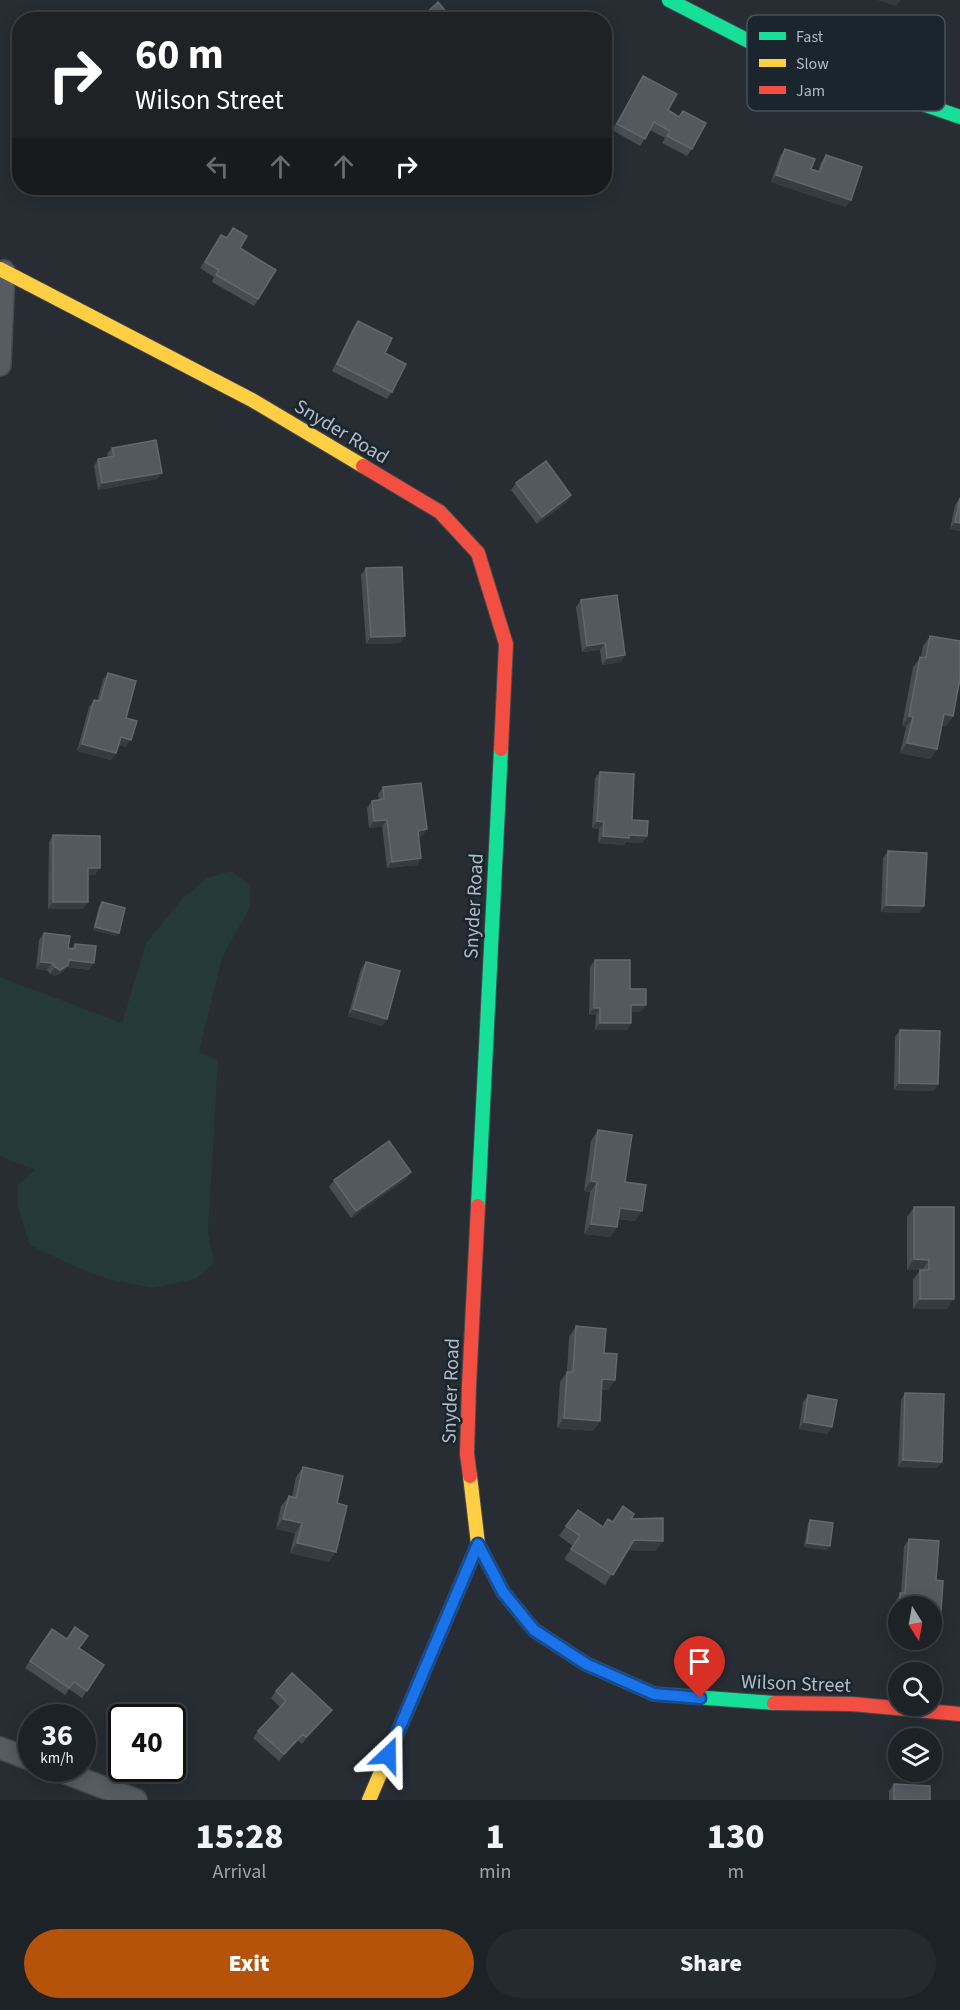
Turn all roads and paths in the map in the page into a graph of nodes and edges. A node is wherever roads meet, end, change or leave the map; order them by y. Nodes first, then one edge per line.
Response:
1 (669, 0) edge
2 (704, 9) edge
3 (747, 38) edge
4 (943, 111) edge
5 (960, 117) edge
6 (2, 270) edge
7 (0, 365) edge
8 (478, 1544) junction
9 (960, 1714) edge
10 (0, 1748) edge
11 (18, 1755) edge
12 (89, 1782) edge
13 (136, 1800) edge
14 (369, 1800) edge

1 - 2 street
2 - 3 street
4 - 5 street
6 - 7 street
6 - 8 street, Snyder Road
8 - 9 street, Wilson Street
8 - 14 street
10 - 11 street
12 - 13 street

